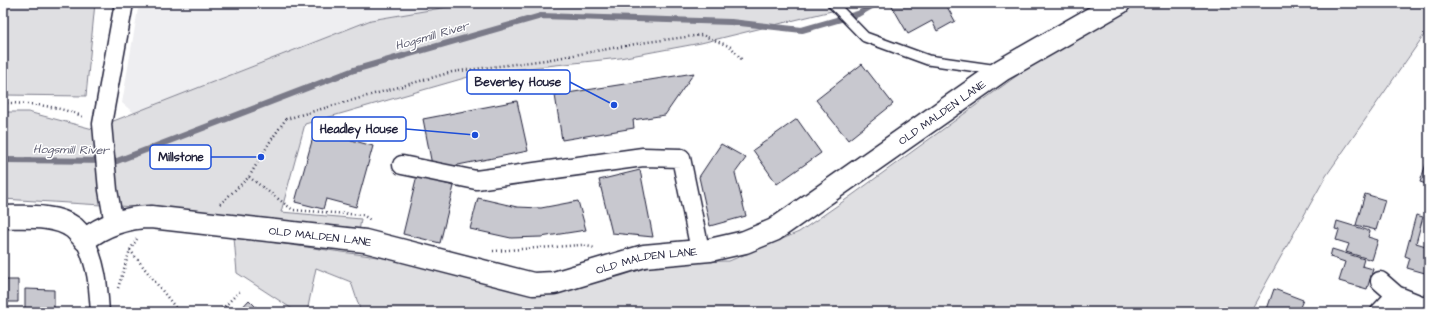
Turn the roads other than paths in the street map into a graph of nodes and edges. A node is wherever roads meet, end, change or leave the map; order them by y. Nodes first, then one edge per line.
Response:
1 (124, 3) edge
2 (832, 3) edge
3 (1119, 3) edge
4 (1002, 70) junction
5 (402, 165) dead end
6 (3, 217) edge
7 (114, 224) junction
8 (86, 240) junction
9 (700, 250) junction
10 (1380, 281) dead end
11 (1396, 295) junction
12 (1429, 306) edge
13 (100, 312) edge
14 (1380, 312) edge

1 - 7 street
2 - 4 lane
3 - 4 main road, OLD MALDEN LANE
4 - 9 main road, OLD MALDEN LANE
5 - 9 street
6 - 8 main road
7 - 8 main road, OLD MALDEN LANE
7 - 9 main road, OLD MALDEN LANE
8 - 13 street
10 - 11 street
11 - 12 street
11 - 14 street

